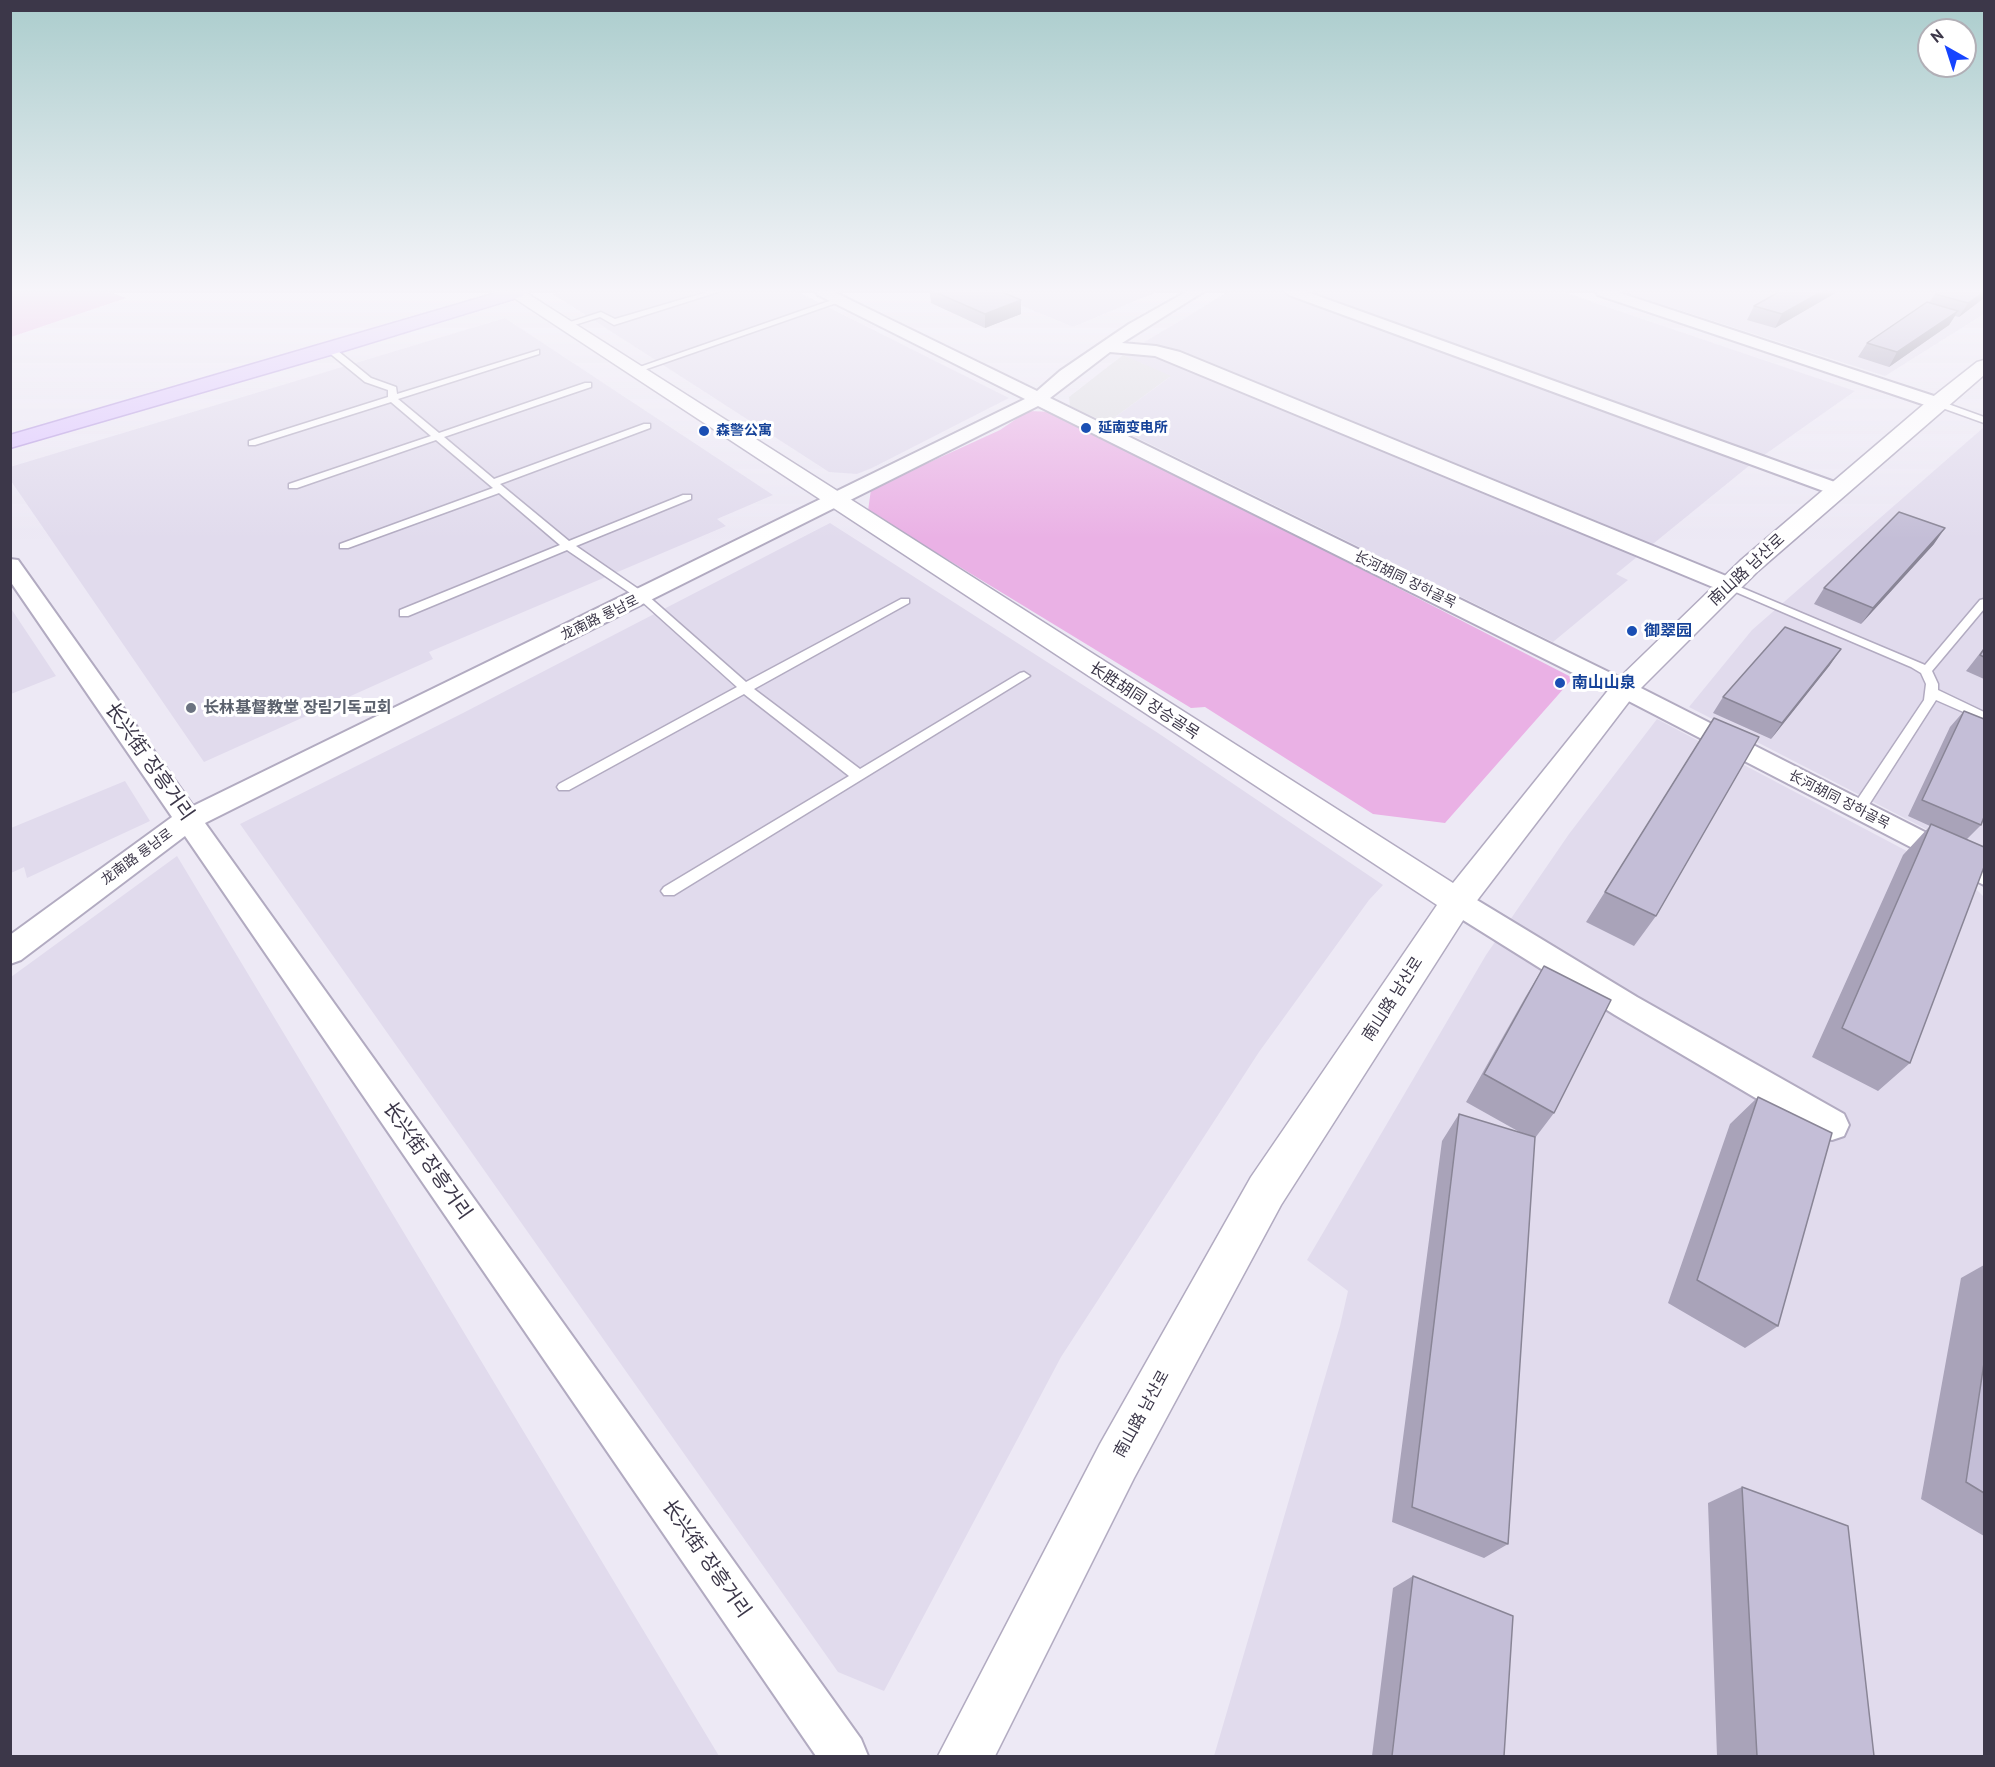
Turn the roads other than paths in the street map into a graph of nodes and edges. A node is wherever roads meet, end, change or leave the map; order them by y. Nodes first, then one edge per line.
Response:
1 (244, 374) edge
2 (361, 374) edge
3 (466, 374) edge
4 (642, 374) edge
5 (989, 374) edge
6 (1067, 374) edge
7 (1219, 374) edge
8 (1521, 374) edge
9 (1851, 374) edge
10 (1973, 374) edge
11 (588, 385) dead end
12 (393, 398) junction
13 (1038, 399) junction
14 (1937, 403) junction
15 (1984, 420) edge
16 (647, 426) dead end
17 (437, 437) junction
18 (10, 441) edge
19 (252, 443) dead end
20 (293, 486) dead end
21 (496, 486) junction
22 (1836, 489) junction
23 (687, 497) dead end
24 (832, 499) junction
25 (344, 546) dead end
26 (568, 546) junction
27 (10, 565) edge
28 (1728, 585) junction
29 (643, 597) junction
30 (906, 601) dead end
31 (1984, 602) edge
32 (404, 613) dead end
33 (1926, 671) junction
34 (1024, 676) dead end
35 (745, 688) junction
36 (1624, 689) junction
37 (1931, 692) junction
38 (1984, 717) edge
39 (859, 776) junction
40 (564, 787) dead end
41 (1858, 810) junction
42 (189, 819) junction
43 (1984, 874) edge
44 (669, 891) dead end
45 (1457, 902) junction
46 (10, 952) edge
47 (1832, 1125) dead end
48 (844, 1756) edge
49 (966, 1756) edge

1 - 18 main road
2 - 12 lane
3 - 12 lane
4 - 24 street, 长胜胡同 장승골목
5 - 13 street, 长河胡同 장하골목
6 - 13 street, 龙南路 룡남로
7 - 28 street
8 - 22 street
9 - 14 street
10 - 14 street, 南山路 남산로
11 - 17 lane
12 - 17 lane
12 - 19 lane
13 - 24 street, 龙南路 룡남로
13 - 36 street, 长河胡同 장하골목
14 - 15 lane
14 - 22 street, 南山路 남산로
16 - 21 lane
17 - 20 lane
17 - 21 lane
21 - 25 lane
21 - 26 lane
22 - 28 street, 南山路 남산로
23 - 26 lane
24 - 29 street, 龙南路 룡남로
24 - 45 street, 长胜胡同 장승골목
26 - 29 lane
26 - 32 lane
27 - 42 street, 长兴街 장흥거리
28 - 33 lane
28 - 36 street, 南山路 남산로
29 - 35 lane
29 - 42 street, 龙南路 룡남로
30 - 35 lane
31 - 33 lane
33 - 37 lane
34 - 39 lane
35 - 39 lane
35 - 40 lane
36 - 41 street, 长河胡同 장하골목
36 - 45 street, 南山路 남산로
37 - 38 lane
37 - 41 lane
39 - 44 lane
41 - 43 street, 长河胡同 장하골목
42 - 46 street, 龙南路 룡남로
42 - 48 street, 长兴街 장흥거리
45 - 47 street
45 - 49 street, 南山路 남산로

